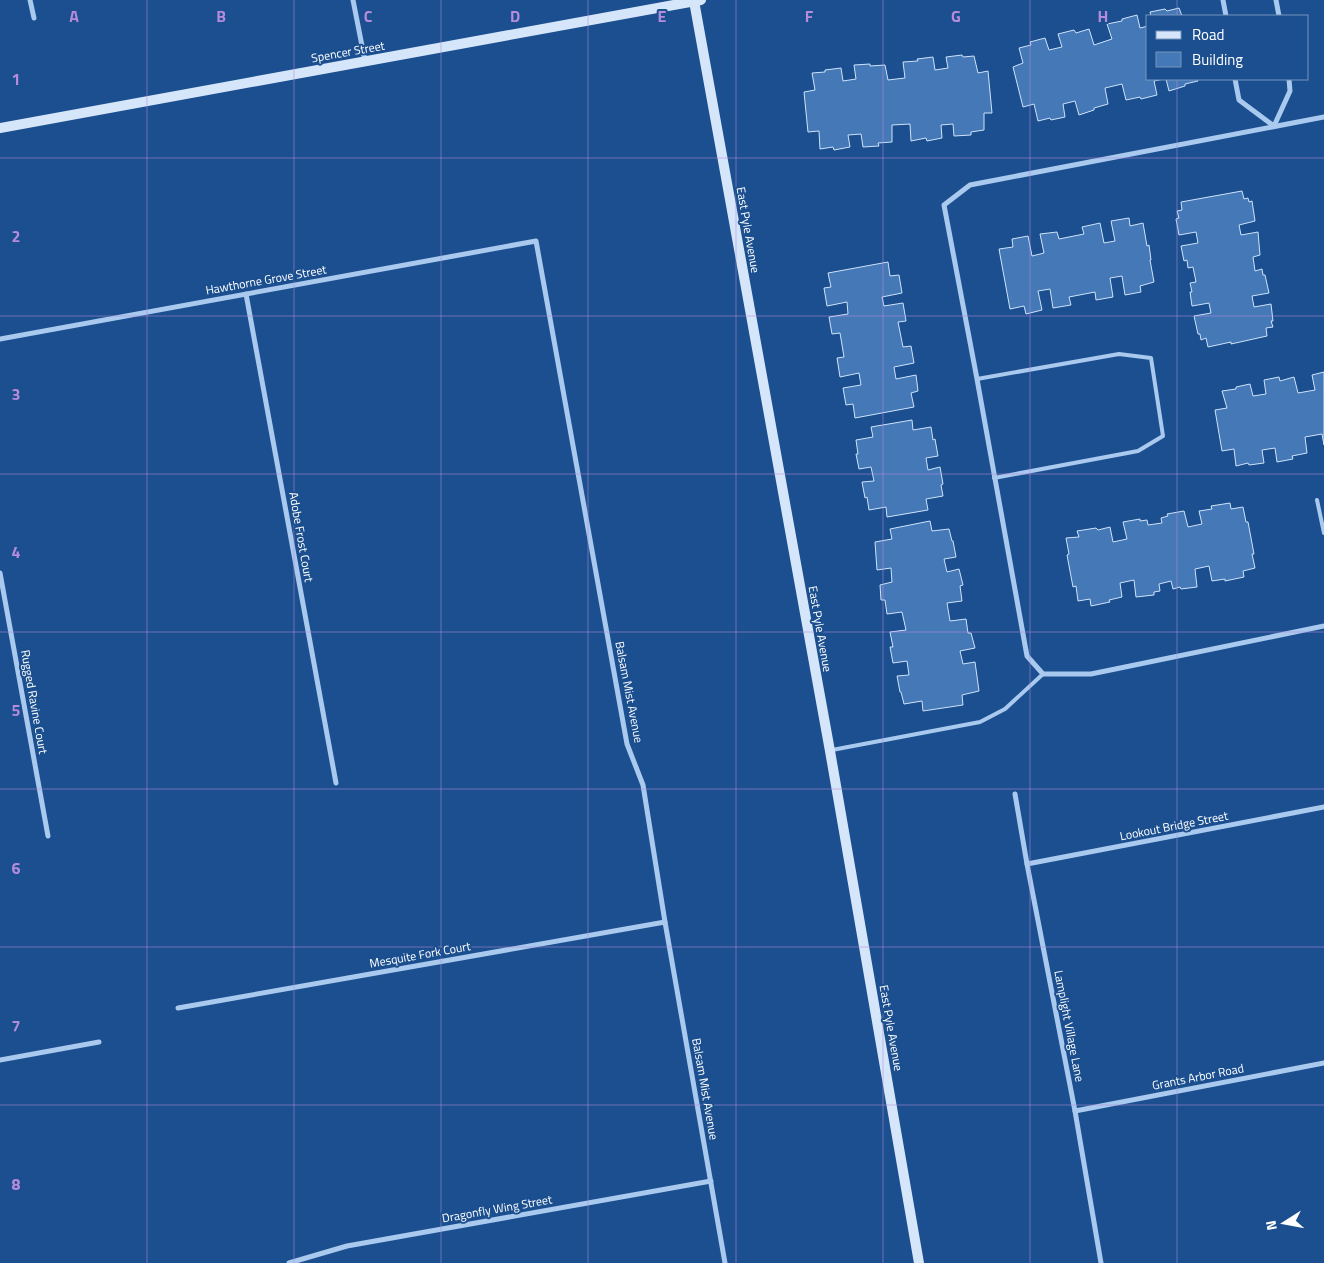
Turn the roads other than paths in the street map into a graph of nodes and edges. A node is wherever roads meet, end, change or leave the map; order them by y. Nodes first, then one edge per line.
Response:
1 (30, 0) edge
2 (353, 0) edge
3 (696, 0) edge
4 (1223, 0) edge
5 (1276, 0) edge
6 (1226, 15) edge
7 (1279, 15) edge
8 (34, 18) dead end
9 (365, 62) junction
10 (1235, 80) edge
11 (1289, 80) edge
12 (1324, 117) edge
13 (1274, 126) junction
14 (0, 128) edge
15 (536, 241) joint
16 (246, 294) junction
17 (0, 339) edge
18 (977, 378) junction
19 (994, 478) junction
20 (1318, 500) dead end
21 (1324, 533) edge
22 (0, 573) edge
23 (1324, 626) edge
24 (1043, 674) junction
25 (830, 751) junction
26 (336, 783) dead end
27 (1015, 794) dead end
28 (1324, 807) edge
29 (48, 836) dead end
30 (1027, 864) junction
31 (664, 922) junction
32 (178, 1008) dead end
33 (98, 1042) dead end
34 (0, 1060) edge
35 (1324, 1063) edge
36 (1075, 1111) junction
37 (711, 1181) junction
38 (289, 1263) edge
39 (725, 1263) edge
40 (919, 1263) edge
41 (1101, 1263) edge

1 - 8 street
2 - 9 street
3 - 9 street, Spencer Street
3 - 25 street, East Pyle Avenue
4 - 6 street
5 - 7 street
9 - 14 street, Spencer Street
10 - 13 street
11 - 13 street
12 - 13 street
13 - 18 street
15 - 16 street, Hawthorne Grove Street
15 - 31 street, Balsam Mist Avenue
16 - 17 street, Hawthorne Grove Street
16 - 26 street, Adobe Frost Court
18 - 19 street
18 - 19 lane
19 - 24 street
20 - 21 lane
22 - 29 street, Rugged Ravine Court
23 - 24 street
24 - 25 lane
25 - 40 street, East Pyle Avenue
27 - 30 street, Lamplight Village Lane
28 - 30 street, Lookout Bridge Street
30 - 36 street, Lamplight Village Lane
31 - 32 street, Mesquite Fork Court
31 - 37 street, Balsam Mist Avenue
33 - 34 street
35 - 36 street, Grants Arbor Road
36 - 41 street, Lamplight Village Lane
37 - 38 street, Dragonfly Wing Street
37 - 39 street, Balsam Mist Avenue

